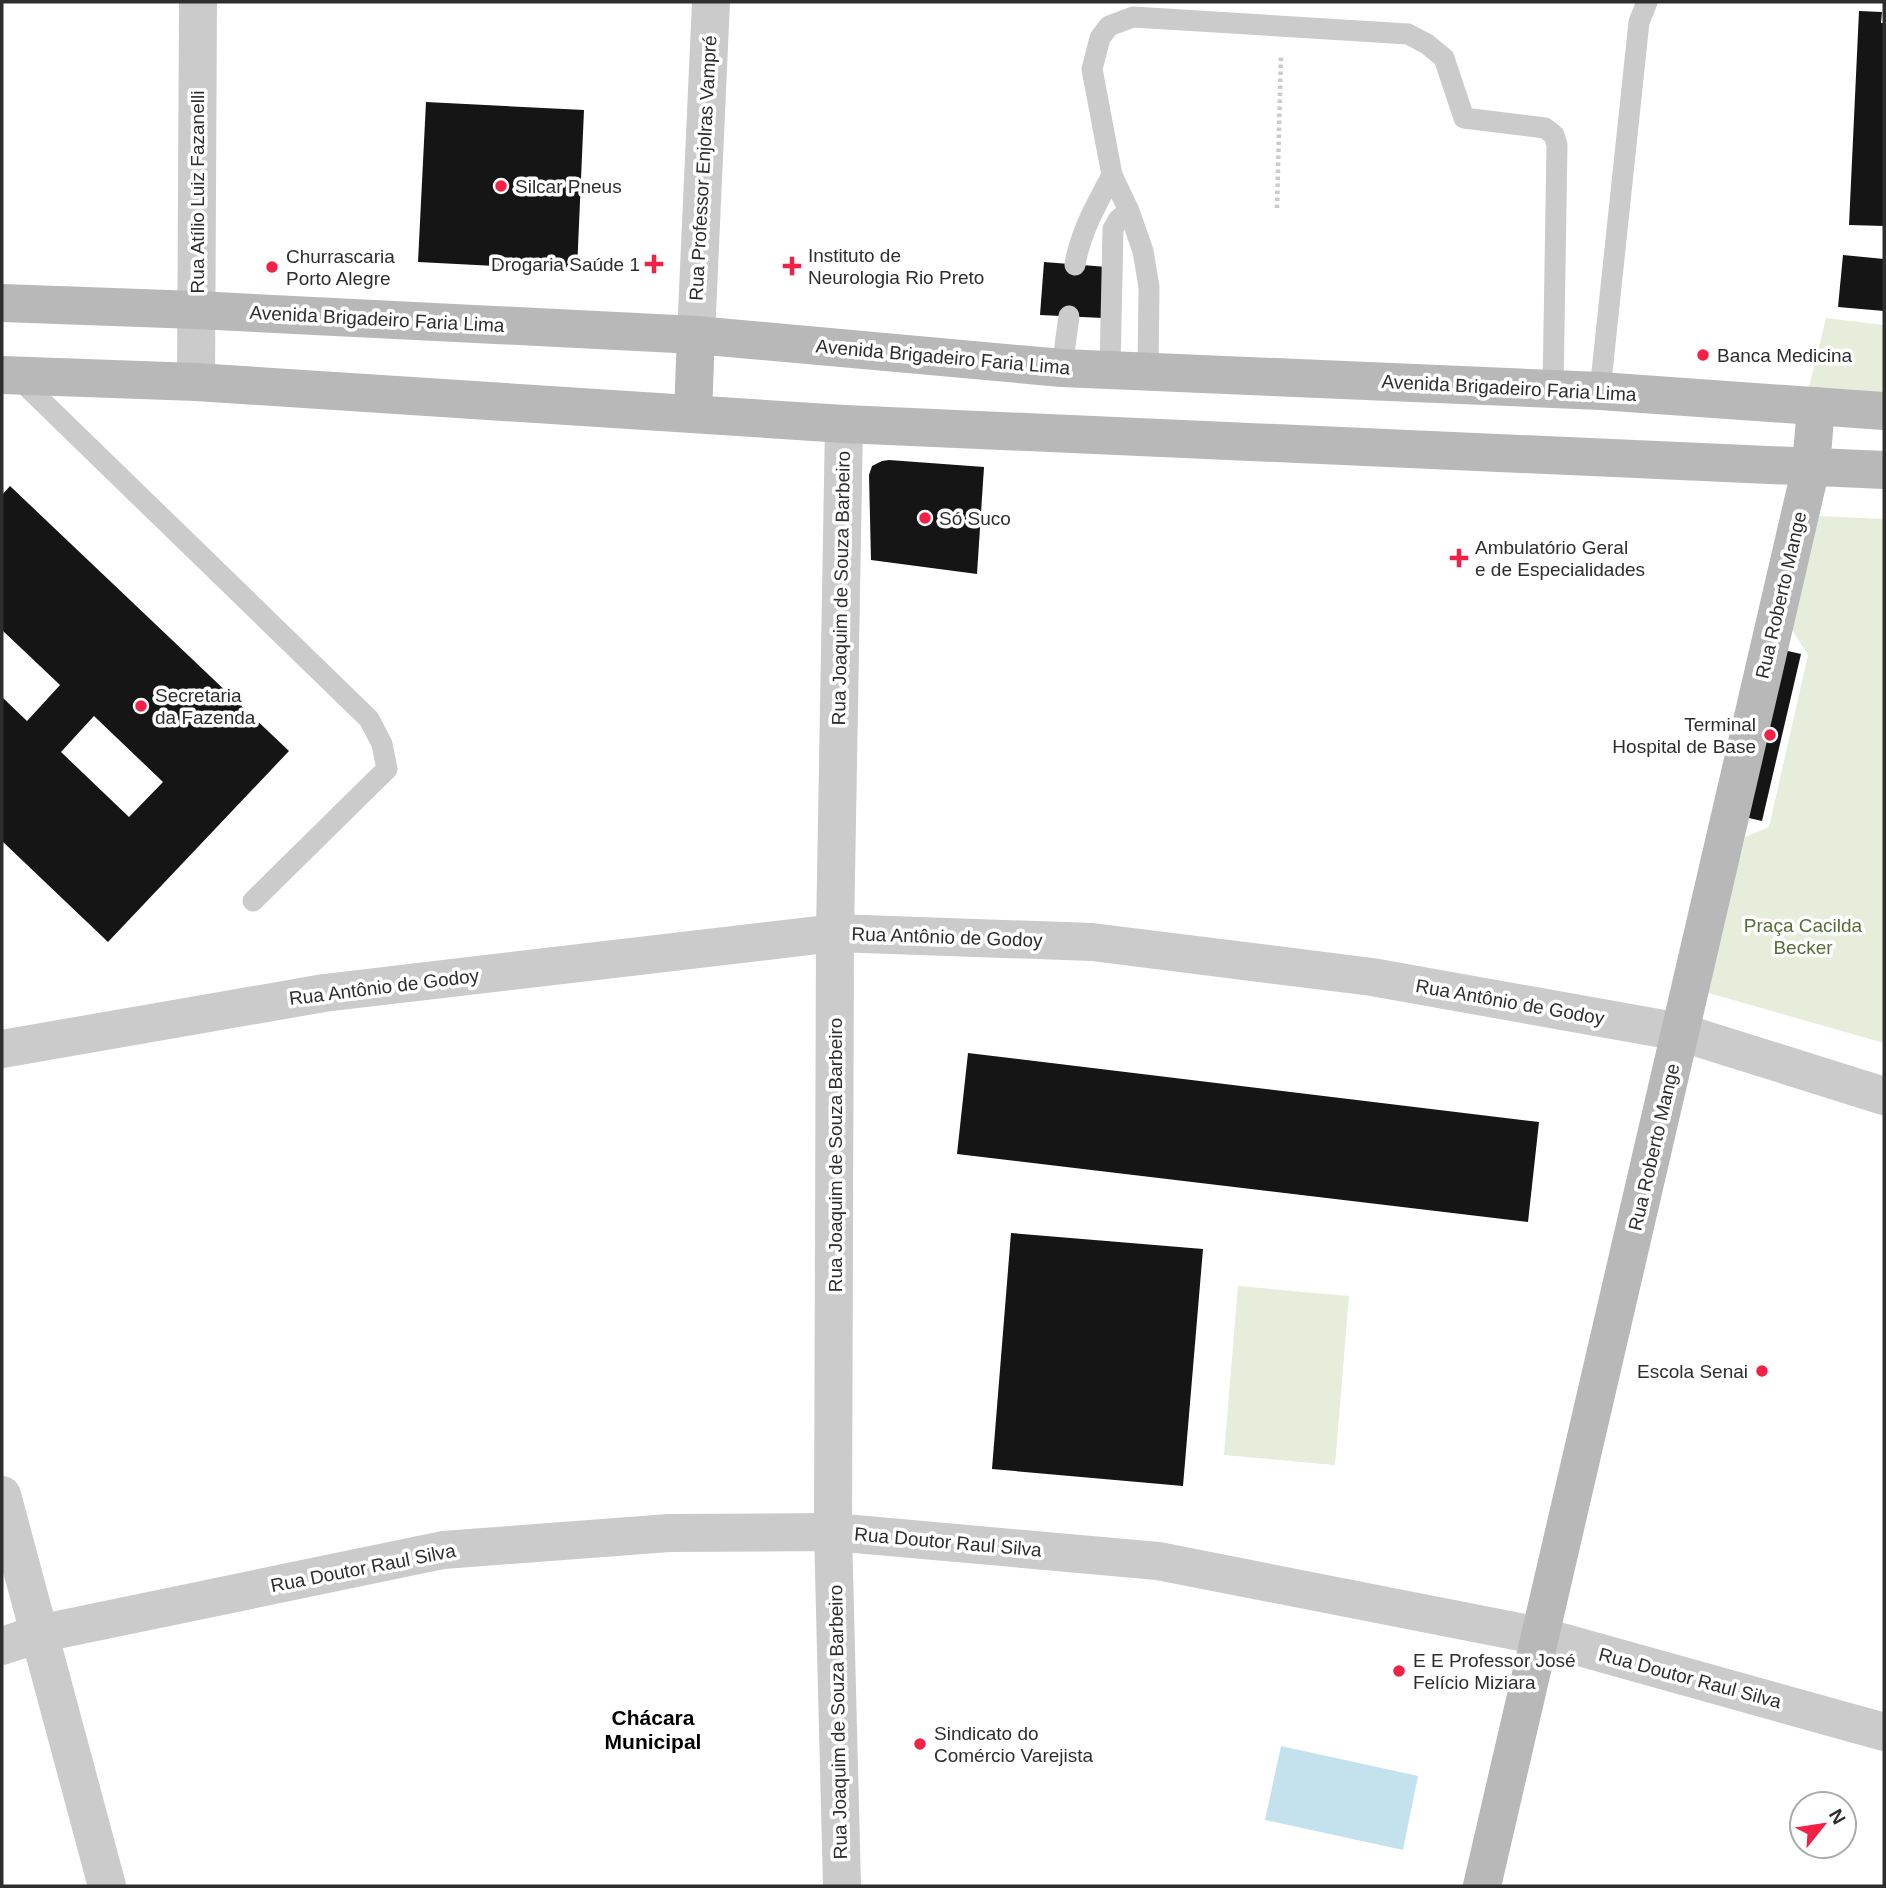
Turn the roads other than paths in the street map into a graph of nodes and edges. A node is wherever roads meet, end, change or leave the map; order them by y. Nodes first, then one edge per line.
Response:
1 (198, 2) edge
2 (711, 2) edge
3 (1647, 2) edge
4 (1112, 175) junction
5 (1129, 211) junction
6 (1075, 265) dead end
7 (2, 303) edge
8 (196, 310) junction
9 (1069, 316) dead end
10 (696, 335) junction
11 (1062, 368) junction
12 (1110, 369) junction
13 (1148, 372) junction
14 (9, 375) edge
15 (196, 382) junction
16 (1553, 390) junction
17 (1600, 391) junction
18 (1816, 406) junction
19 (1884, 411) edge
20 (693, 413) junction
21 (844, 424) junction
22 (1811, 467) junction
23 (1884, 470) edge
24 (253, 901) dead end
25 (835, 933) junction
26 (1680, 1032) junction
27 (2, 1049) edge
28 (1884, 1096) edge
29 (2, 1495) edge
30 (834, 1532) junction
31 (38, 1634) junction
32 (1540, 1636) junction
33 (2, 1646) edge
34 (1884, 1732) edge
35 (107, 1886) edge
36 (842, 1886) edge
37 (1482, 1886) edge

1 - 8 street, Rua Atílio Luiz Fazanelli
2 - 10 street, Rua Professor Enjolras Vampré
3 - 17 lane
4 - 5 lane
4 - 6 lane
4 - 16 lane
5 - 12 lane
5 - 13 lane
7 - 8 main road, Avenida Brigadeiro Faria Lima
8 - 10 main road, Avenida Brigadeiro Faria Lima
8 - 15 street, Rua Atílio Luiz Fazanelli
9 - 11 lane
10 - 11 main road, Avenida Brigadeiro Faria Lima
10 - 20 main road
11 - 12 main road, Avenida Brigadeiro Faria Lima
12 - 13 main road, Avenida Brigadeiro Faria Lima
13 - 16 main road, Avenida Brigadeiro Faria Lima
14 - 15 main road
14 - 24 lane
15 - 20 main road
16 - 17 main road, Avenida Brigadeiro Faria Lima
17 - 18 main road, Avenida Brigadeiro Faria Lima
18 - 19 main road, Avenida Brigadeiro Faria Lima
18 - 22 main road, Rua Roberto Mange
20 - 21 main road
21 - 22 main road
21 - 25 street, Rua Joaquim de Souza Barbeiro
22 - 23 main road
22 - 26 main road, Rua Roberto Mange
25 - 26 street, Rua Antônio de Godoy
25 - 27 street, Rua Antônio de Godoy
25 - 30 street, Rua Joaquim de Souza Barbeiro
26 - 28 street, Rua Antônio de Godoy
26 - 32 main road, Rua Roberto Mange
29 - 31 street
30 - 31 street, Rua Doutor Raul Silva
30 - 32 street, Rua Doutor Raul Silva
30 - 36 street, Rua Joaquim de Souza Barbeiro
31 - 33 street, Rua Doutor Raul Silva
31 - 35 street
32 - 34 street, Rua Doutor Raul Silva
32 - 37 main road, Rua Roberto Mange

